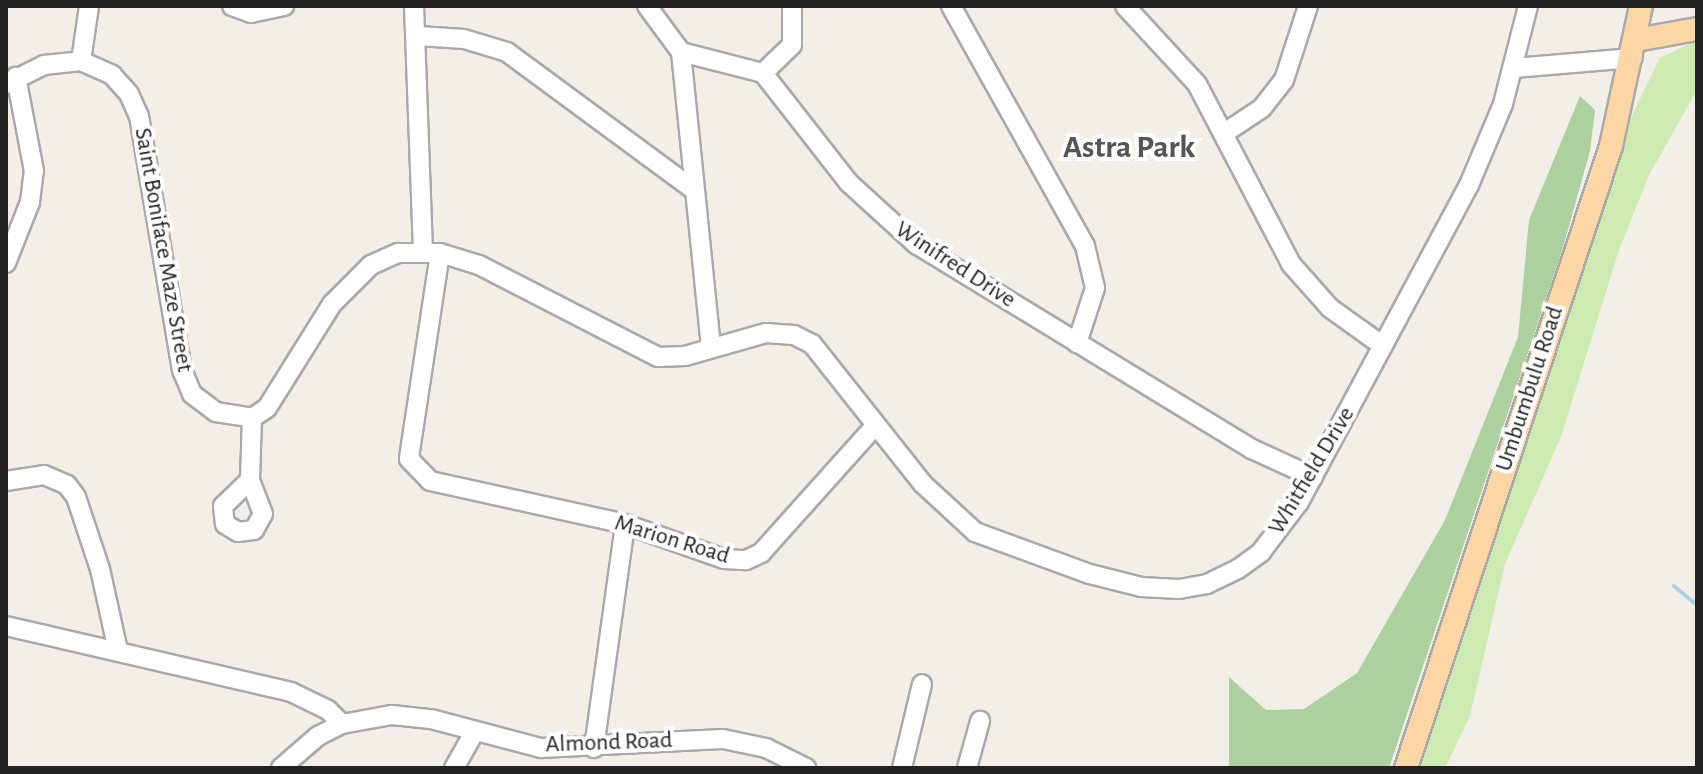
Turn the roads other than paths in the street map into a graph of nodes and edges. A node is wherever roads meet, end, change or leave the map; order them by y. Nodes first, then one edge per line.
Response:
1 (89, 6) edge
2 (232, 6) edge
3 (284, 6) edge
4 (414, 6) edge
5 (647, 6) edge
6 (792, 6) edge
7 (951, 6) edge
8 (1125, 6) edge
9 (1308, 6) edge
10 (1528, 6) edge
11 (1641, 6) edge
12 (1697, 29) edge
13 (419, 36) junction
14 (1635, 49) junction
15 (681, 52) junction
16 (81, 61) junction
17 (1514, 68) junction
18 (763, 73) junction
19 (11, 80) edge
20 (1226, 132) junction
21 (693, 189) junction
22 (432, 253) junction
23 (6, 263) edge
24 (1077, 343) junction
25 (711, 346) junction
26 (1383, 346) junction
27 (252, 418) junction
28 (875, 426) junction
29 (1313, 477) junction
30 (250, 480) dead end
31 (6, 481) edge
32 (625, 524) junction
33 (6, 626) edge
34 (118, 651) junction
35 (922, 684) dead end
36 (980, 721) dead end
37 (342, 724) junction
38 (474, 733) junction
39 (594, 748) junction
40 (281, 768) edge
41 (454, 768) edge
42 (806, 768) edge
43 (902, 768) edge
44 (967, 768) edge
45 (1406, 768) edge

1 - 16 street
2 - 3 street
4 - 13 street
5 - 15 street
6 - 18 street
7 - 24 street
8 - 20 street
9 - 20 street
10 - 17 street, Whitfield Drive
11 - 14 main road, Umbumbulu Road
12 - 14 main road
13 - 21 street
13 - 22 street
14 - 17 street
14 - 45 main road, Umbumbulu Road
15 - 18 street
15 - 21 street
16 - 19 street
16 - 27 street, Saint Boniface Maze Street
17 - 26 street, Whitfield Drive
18 - 24 street, Winifred Drive
19 - 23 street
20 - 26 street
21 - 25 street
22 - 25 street
22 - 27 street
22 - 32 street, Marion Road
24 - 29 street, Winifred Drive
25 - 28 street, Whitfield Drive
26 - 29 street, Whitfield Drive
27 - 30 street
28 - 29 street, Whitfield Drive
28 - 32 street, Marion Road
31 - 34 street
32 - 39 street
33 - 34 street
34 - 37 street
35 - 43 street
36 - 44 street
37 - 38 street, Almond Road
37 - 40 street, Almond Road
38 - 39 street, Almond Road
38 - 41 street
39 - 42 street, Almond Road

